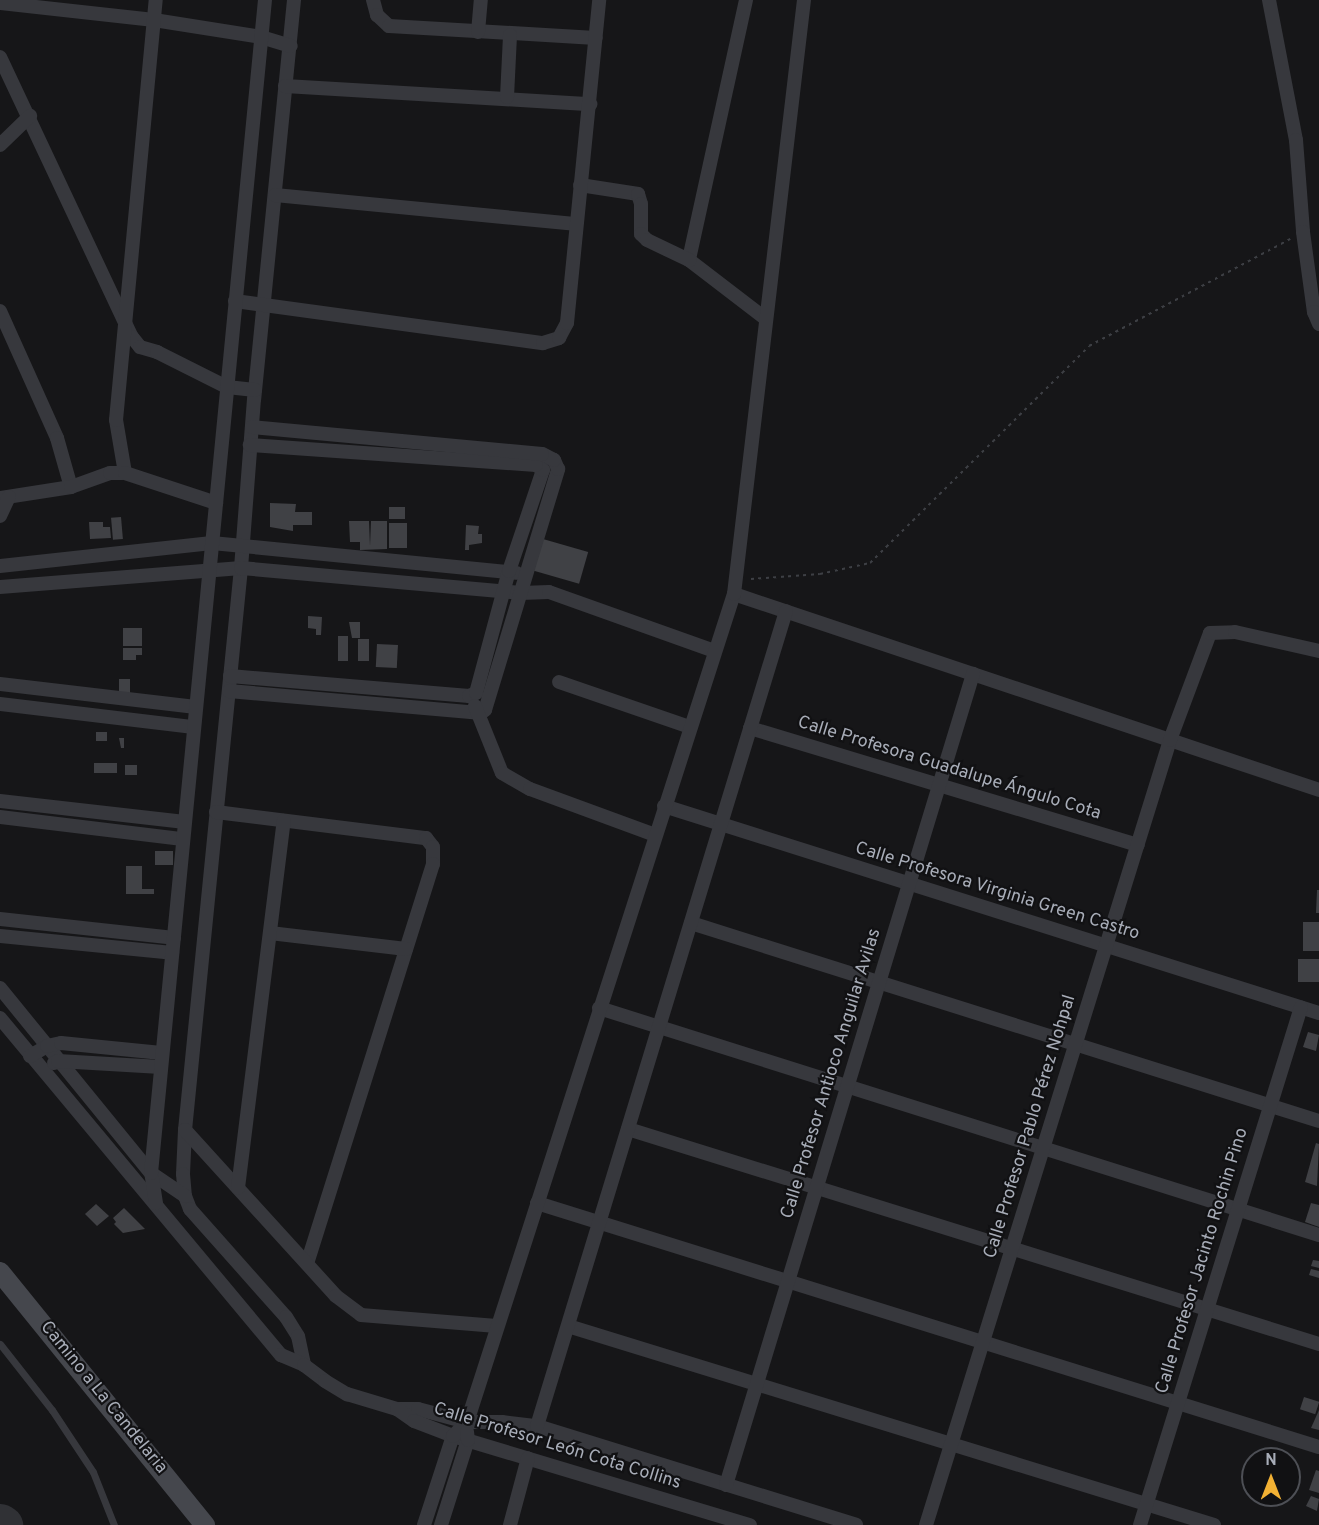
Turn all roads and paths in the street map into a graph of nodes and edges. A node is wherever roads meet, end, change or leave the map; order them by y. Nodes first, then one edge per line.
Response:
1 (156, 0) edge
2 (265, 0) edge
3 (294, 0) edge
4 (373, 0) edge
5 (481, 0) edge
6 (599, 0) edge
7 (746, 0) edge
8 (804, 0) edge
9 (1269, 0) edge
10 (0, 3) edge
11 (154, 20) junction
12 (478, 32) junction
13 (510, 35) junction
14 (261, 37) junction
15 (596, 38) junction
16 (291, 46) junction
17 (0, 57) edge
18 (285, 86) junction
19 (507, 98) junction
20 (590, 104) junction
21 (30, 116) junction
22 (0, 145) edge
23 (580, 185) junction
24 (275, 195) junction
25 (575, 224) junction
26 (1303, 232) junction
27 (689, 260) junction
28 (235, 301) junction
29 (264, 305) junction
30 (0, 311) edge
31 (124, 317) junction
32 (766, 319) junction
33 (1319, 324) edge
34 (227, 387) junction
35 (255, 390) junction
36 (252, 427) junction
37 (250, 445) junction
38 (125, 473) junction
39 (71, 487) junction
40 (5, 497) edge
41 (216, 503) junction
42 (0, 516) edge
43 (212, 543) junction
44 (242, 545) junction
45 (0, 566) edge
46 (241, 567) junction
47 (209, 569) junction
48 (509, 571) junction
49 (526, 574) junction
50 (0, 587) edge
51 (735, 587) junction
52 (504, 590) junction
53 (521, 593) junction
54 (786, 611) junction
55 (715, 651) junction
56 (1319, 651) edge
57 (973, 674) junction
58 (230, 676) junction
59 (559, 682) dead end
60 (0, 684) edge
61 (229, 691) junction
62 (469, 696) junction
63 (0, 704) edge
64 (196, 707) junction
65 (479, 713) junction
66 (194, 727) junction
67 (690, 727) junction
68 (750, 728) junction
69 (1170, 740) junction
70 (940, 785) junction
71 (1319, 790) edge
72 (0, 801) edge
73 (664, 806) junction
74 (216, 812) junction
75 (0, 817) edge
76 (284, 820) junction
77 (185, 822) junction
78 (721, 824) junction
79 (655, 835) junction
80 (183, 839) junction
81 (1138, 845) junction
82 (909, 884) junction
83 (0, 919) edge
84 (691, 923) junction
85 (270, 933) junction
86 (0, 936) edge
87 (174, 938) junction
88 (1106, 946) junction
89 (406, 949) junction
90 (172, 953) junction
91 (879, 982) junction
92 (0, 988) edge
93 (1301, 1007) junction
94 (599, 1008) junction
95 (1319, 1013) edge
96 (0, 1018) edge
97 (659, 1027) junction
98 (1076, 1044) junction
99 (47, 1046) junction
100 (30, 1056) junction
101 (162, 1060) junction
102 (58, 1061) junction
103 (42, 1070) junction
104 (847, 1086) junction
105 (1270, 1106) junction
106 (1319, 1121) edge
107 (628, 1129) junction
108 (185, 1130) junction
109 (1043, 1148) junction
110 (151, 1173) junction
111 (817, 1187) junction
112 (238, 1188) junction
113 (185, 1196) junction
114 (156, 1203) junction
115 (537, 1203) junction
116 (1238, 1210) junction
117 (599, 1223) junction
118 (1319, 1235) edge
119 (1012, 1248) junction
120 (308, 1264) junction
121 (0, 1272) edge
122 (788, 1282) junction
123 (1207, 1309) junction
124 (497, 1326) junction
125 (568, 1326) junction
126 (983, 1343) junction
127 (0, 1344) edge
128 (1319, 1344) edge
129 (304, 1365) junction
130 (756, 1384) junction
131 (1178, 1403) junction
132 (397, 1409) junction
133 (467, 1422) junction
134 (537, 1426) junction
135 (453, 1436) junction
136 (468, 1440) junction
137 (951, 1444) junction
138 (1319, 1447) edge
139 (528, 1458) junction
140 (726, 1485) junction
141 (1146, 1504) junction
142 (715, 1520) edge
143 (114, 1525) edge
144 (205, 1525) edge
145 (424, 1525) edge
146 (441, 1525) edge
147 (510, 1525) edge
148 (750, 1525) edge
149 (856, 1525) edge
150 (926, 1525) edge
151 (1140, 1525) edge
152 (1214, 1525) edge

1 - 11 street
2 - 14 street
3 - 16 street
4 - 12 street
5 - 12 street
6 - 15 street
7 - 27 street
8 - 32 street
9 - 26 street
10 - 11 street
11 - 14 street
11 - 31 street
12 - 13 street
13 - 15 street
13 - 19 street
14 - 16 street
14 - 28 street
15 - 20 street
16 - 18 street
17 - 21 street
18 - 19 street
18 - 24 street
19 - 20 street
20 - 23 street
21 - 22 street
21 - 31 street
23 - 25 street
23 - 27 street
24 - 25 street
24 - 29 street
25 - 29 street
26 - 33 street
26 - 51 path
27 - 32 street
28 - 29 street
28 - 34 street
29 - 35 street
30 - 39 street
31 - 34 street
31 - 38 street
32 - 51 street
34 - 35 street
34 - 41 street
35 - 36 street
36 - 37 street
36 - 49 street
37 - 44 street
37 - 48 street
38 - 39 street
38 - 41 street
39 - 40 street
40 - 42 street
41 - 43 street
43 - 44 street
43 - 45 street
43 - 47 street
44 - 46 street
44 - 48 street
46 - 47 street
46 - 52 street
46 - 58 street
47 - 50 street
47 - 64 street
48 - 49 street
48 - 52 street
49 - 53 street
51 - 54 street
51 - 55 street
52 - 53 street
52 - 62 street
53 - 55 street
53 - 65 street
54 - 57 street
54 - 68 street
55 - 67 street
56 - 69 street, Calle Profesor Pablo Pérez Nohpal
57 - 69 street
57 - 70 street, Calle Profesor Antioco Anguilar Avilas
58 - 61 street
58 - 62 street
59 - 67 street
60 - 64 street
61 - 65 street
61 - 74 street
62 - 65 street
63 - 66 street
64 - 66 street
65 - 79 street
66 - 77 street
67 - 73 street
68 - 70 street, Calle Profesora Guadalupe Ángulo Cota
68 - 78 street
69 - 71 street
69 - 81 street, Calle Profesor Pablo Pérez Nohpal
70 - 81 street, Calle Profesora Guadalupe Ángulo Cota
70 - 82 street, Calle Profesor Antioco Anguilar Avilas
72 - 77 street
73 - 78 street, Calle Profesora Virginia Green Castro
73 - 79 street
74 - 76 street
74 - 108 street
75 - 80 street
76 - 85 street
76 - 89 street
77 - 80 street
78 - 82 street, Calle Profesora Virginia Green Castro
78 - 84 street
79 - 94 street
80 - 87 street
81 - 88 street, Calle Profesor Pablo Pérez Nohpal
82 - 88 street, Calle Profesora Virginia Green Castro
82 - 91 street, Calle Profesor Antioco Anguilar Avilas
83 - 87 street
84 - 91 street
84 - 97 street
85 - 89 street
85 - 112 street
86 - 90 street
87 - 90 street
88 - 93 street, Calle Profesora Virginia Green Castro
88 - 98 street, Calle Profesor Pablo Pérez Nohpal
89 - 120 street
90 - 101 street
91 - 98 street
91 - 104 street, Calle Profesor Antioco Anguilar Avilas
92 - 99 street
93 - 95 street, Calle Profesora Virginia Green Castro
93 - 105 street, Calle Profesor Jacinto Rochin Pino
94 - 97 street
94 - 115 street
96 - 100 street
97 - 104 street
97 - 107 street
98 - 105 street
98 - 109 street, Calle Profesor Pablo Pérez Nohpal
99 - 100 street
99 - 101 street
99 - 102 street
100 - 103 street
101 - 102 street
101 - 110 street
102 - 103 street
102 - 110 street
103 - 114 street
104 - 109 street
104 - 111 street, Calle Profesor Antioco Anguilar Avilas
105 - 106 street
105 - 116 street, Calle Profesor Jacinto Rochin Pino
107 - 111 street
107 - 117 street
108 - 112 street
108 - 113 street
109 - 116 street
109 - 119 street, Calle Profesor Pablo Pérez Nohpal
110 - 113 street
110 - 114 street
111 - 119 street
111 - 122 street, Calle Profesor Antioco Anguilar Avilas
112 - 120 street
113 - 129 street
114 - 129 street
115 - 117 street
115 - 124 street
116 - 118 street
116 - 123 street, Calle Profesor Jacinto Rochin Pino
117 - 122 street
117 - 125 street
119 - 123 street
119 - 126 street, Calle Profesor Pablo Pérez Nohpal
120 - 124 street
121 - 144 street, Camino a La Candelaria
122 - 126 street
122 - 130 street, Calle Profesor Antioco Anguilar Avilas
123 - 128 street
123 - 131 street, Calle Profesor Jacinto Rochin Pino
124 - 133 street
125 - 130 street
125 - 134 street
126 - 131 street
126 - 137 street, Calle Profesor Pablo Pérez Nohpal
127 - 143 lane
129 - 132 street
130 - 137 street
130 - 140 street, Calle Profesor Antioco Anguilar Avilas
131 - 138 street
131 - 141 street, Calle Profesor Jacinto Rochin Pino
132 - 133 street, Calle Profesor León Cota Collins
132 - 135 street, Calle Profesor León Cota Collins
133 - 134 street, Calle Profesor León Cota Collins
133 - 135 street
133 - 136 street
134 - 140 street, Calle Profesor León Cota Collins
135 - 136 street, Calle Profesor León Cota Collins
135 - 145 street
136 - 139 street, Calle Profesor León Cota Collins
136 - 146 street
137 - 141 street
137 - 150 street, Calle Profesor Pablo Pérez Nohpal
139 - 142 street, Calle Profesor León Cota Collins
139 - 147 street
140 - 149 street, Calle Profesor León Cota Collins
141 - 151 street, Calle Profesor Jacinto Rochin Pino
141 - 152 street
142 - 148 street, Calle Profesor León Cota Collins

